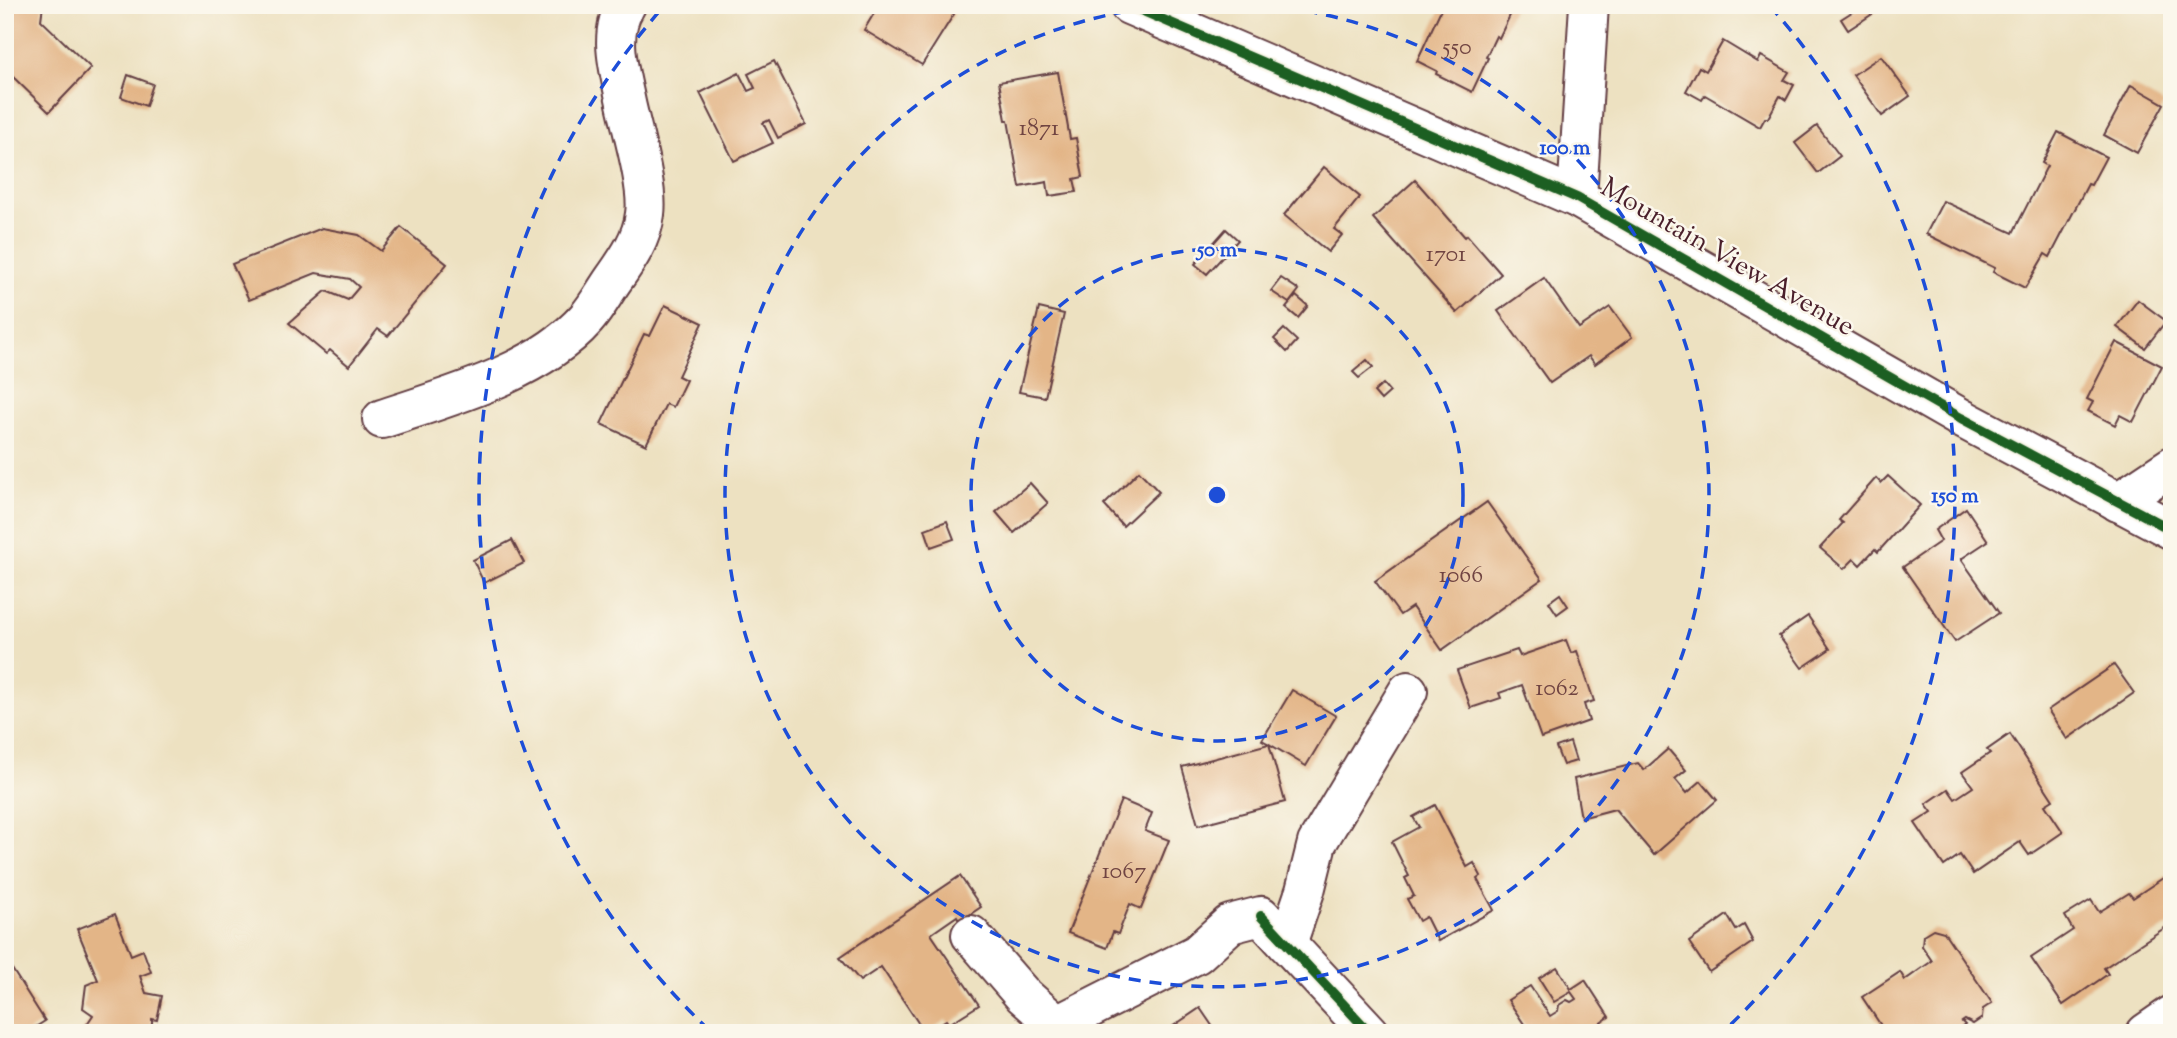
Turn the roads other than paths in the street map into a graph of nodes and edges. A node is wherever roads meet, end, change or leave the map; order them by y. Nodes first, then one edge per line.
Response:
1 (626, 5) edge
2 (1129, 5) edge
3 (1589, 5) edge
4 (1207, 21) edge
5 (1577, 198) junction
6 (382, 419) dead end
7 (2172, 466) edge
8 (2118, 502) junction
9 (2172, 530) edge
10 (1408, 691) dead end
11 (971, 935) dead end
12 (1287, 944) junction
13 (2172, 1015) edge
14 (1370, 1033) edge
15 (2146, 1033) edge

1 - 6 street
2 - 4 street, Mountain View Avenue
3 - 5 street
4 - 5 street, Mountain View Avenue
5 - 8 street, Mountain View Avenue
7 - 8 street
8 - 9 street, Mountain View Avenue
10 - 12 street
11 - 12 street
12 - 14 street
13 - 15 street

